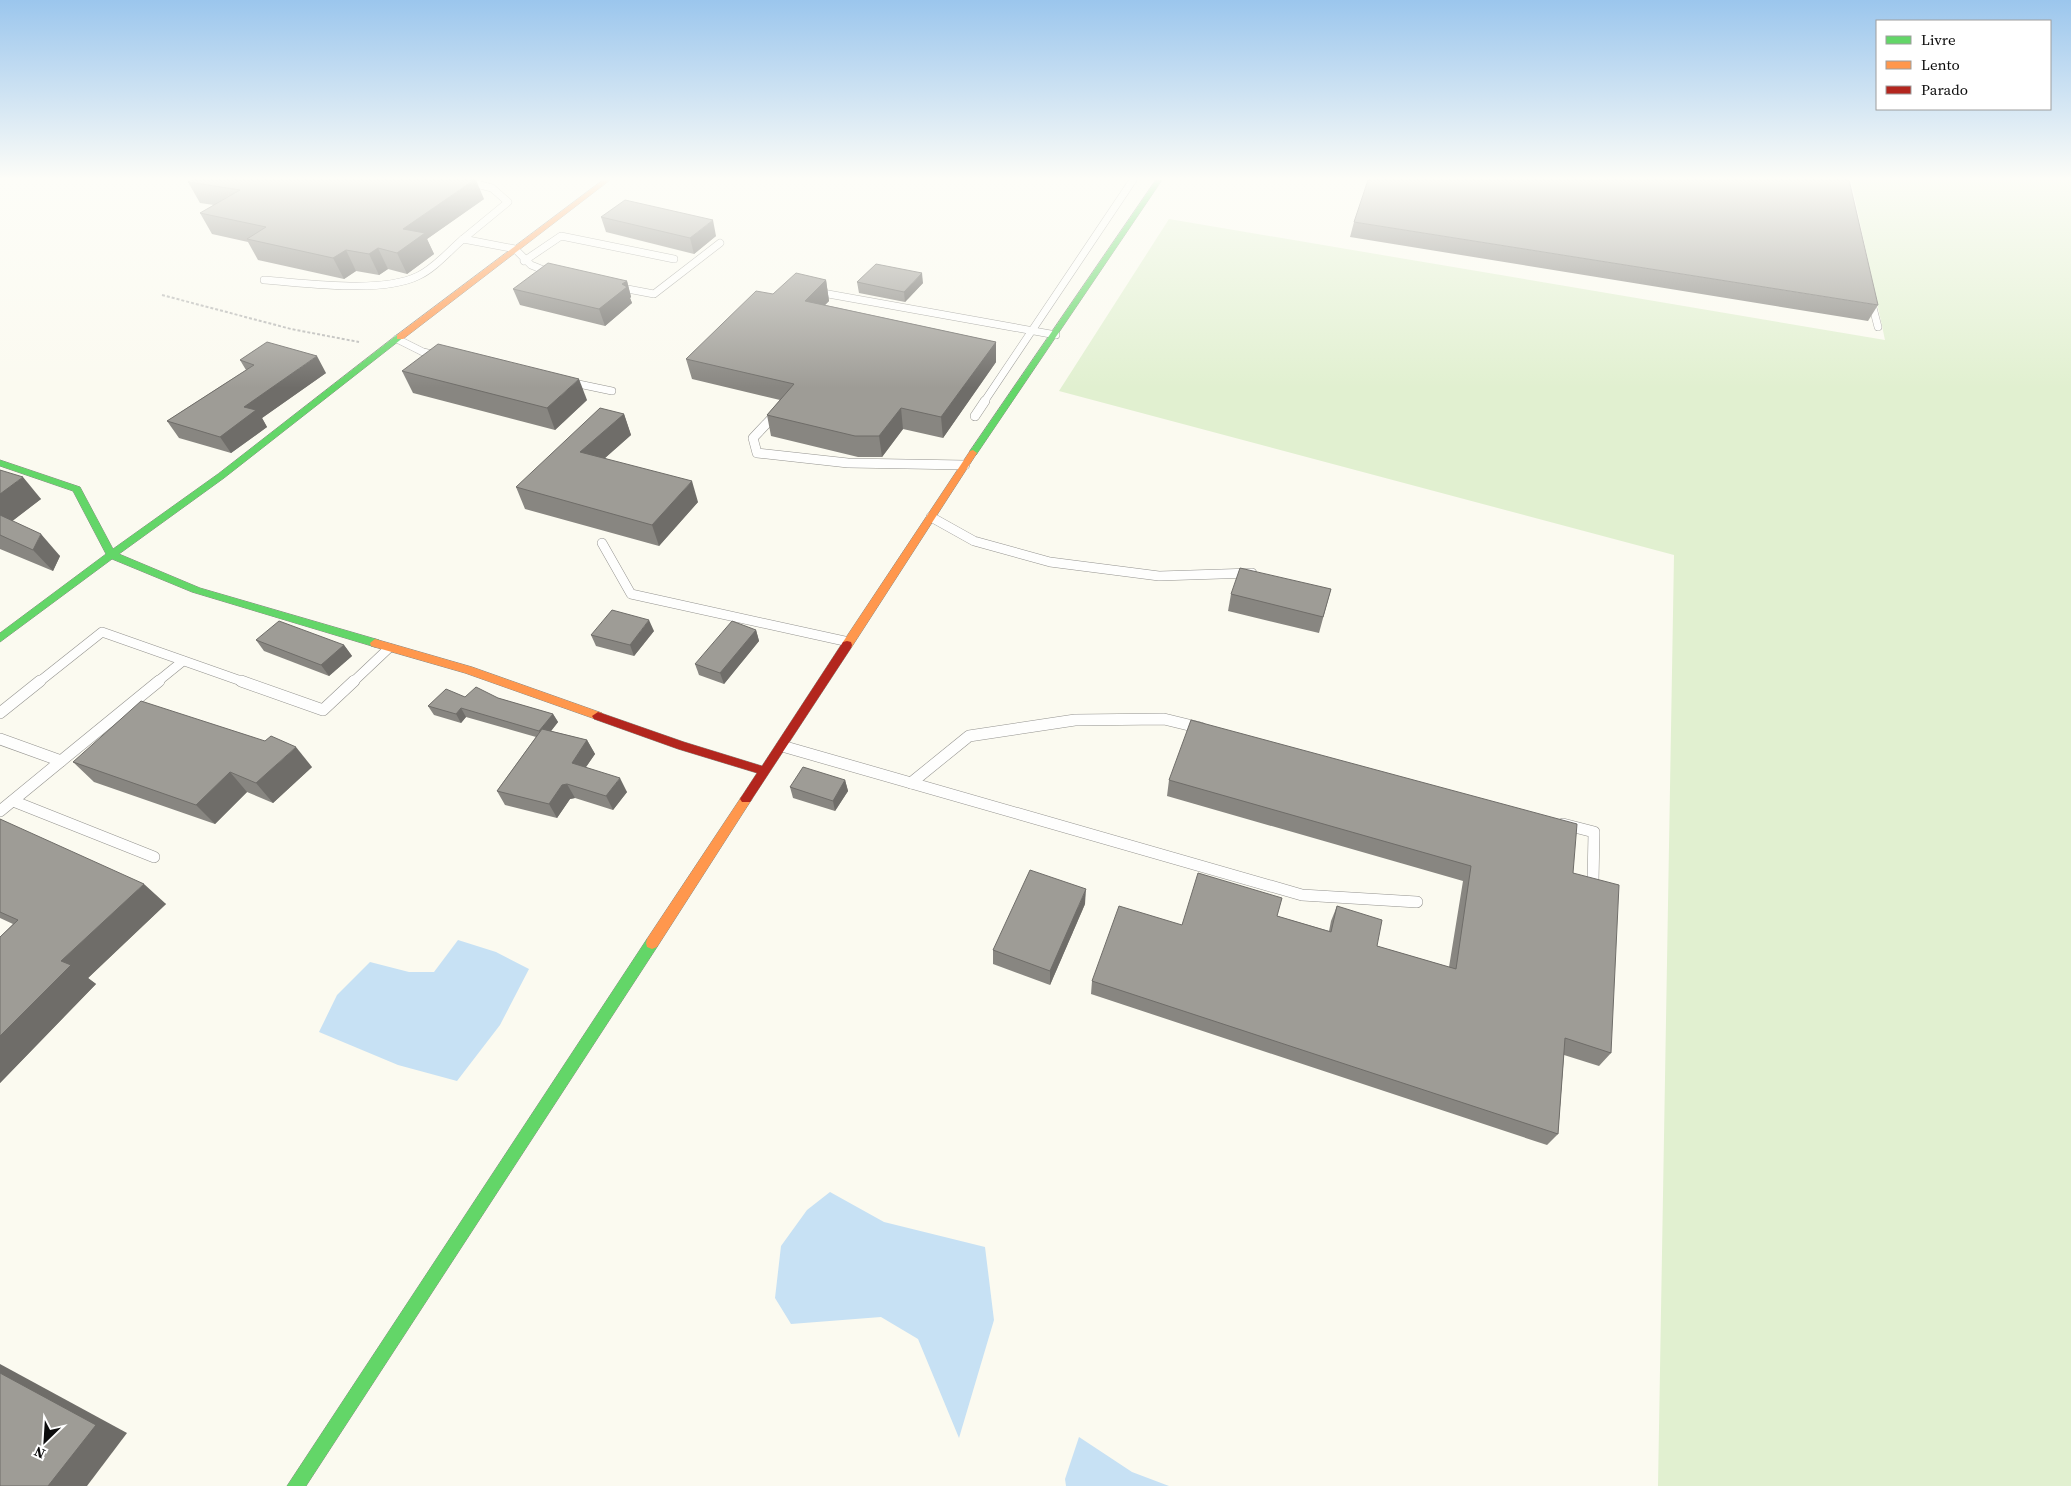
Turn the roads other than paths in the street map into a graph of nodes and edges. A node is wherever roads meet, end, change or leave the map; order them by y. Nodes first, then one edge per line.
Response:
1 (450, 249) edge
2 (515, 249) joint
3 (541, 249) edge
4 (627, 249) edge
5 (712, 249) edge
6 (1086, 249) edge
7 (1113, 249) edge
8 (674, 259) dead end
9 (524, 261) junction
10 (563, 275) edge
11 (264, 280) dead end
12 (609, 285) edge
13 (1869, 290) edge
14 (817, 292) edge
15 (1878, 327) dead end
16 (1031, 331) junction
17 (1056, 336) junction
18 (397, 339) junction
19 (442, 356) edge
20 (565, 381) edge
21 (612, 391) dead end
22 (975, 416) dead end
23 (771, 419) edge
24 (0, 463) edge
25 (965, 466) junction
26 (931, 517) junction
27 (602, 543) dead end
28 (111, 555) junction
29 (1258, 574) edge
30 (0, 638) edge
31 (849, 642) junction
32 (389, 648) junction
33 (183, 661) junction
34 (0, 713) edge
35 (1210, 730) edge
36 (0, 739) edge
37 (781, 746) junction
38 (62, 761) junction
39 (764, 771) junction
40 (911, 783) junction
41 (13, 801) junction
42 (0, 811) edge
43 (1556, 822) edge
44 (154, 857) dead end
45 (1593, 882) edge
46 (1417, 902) dead end
47 (296, 1486) edge

1 - 11 lane
2 - 9 lane
2 - 18 street
3 - 9 lane
4 - 8 lane
5 - 12 lane
6 - 16 lane
7 - 17 street
9 - 10 lane
13 - 15 lane
14 - 16 lane
16 - 17 lane
16 - 22 lane
17 - 25 street
18 - 19 lane
18 - 28 street
20 - 21 lane
23 - 25 lane
24 - 28 street
25 - 26 street
26 - 29 lane
26 - 31 street
27 - 31 lane
28 - 30 street
28 - 32 street
31 - 37 street
32 - 33 lane
32 - 39 street
33 - 34 lane
33 - 38 lane
35 - 40 lane
36 - 38 lane
37 - 39 street
37 - 40 lane
38 - 41 lane
39 - 47 street
40 - 46 lane
41 - 42 lane
41 - 44 lane
43 - 45 lane

